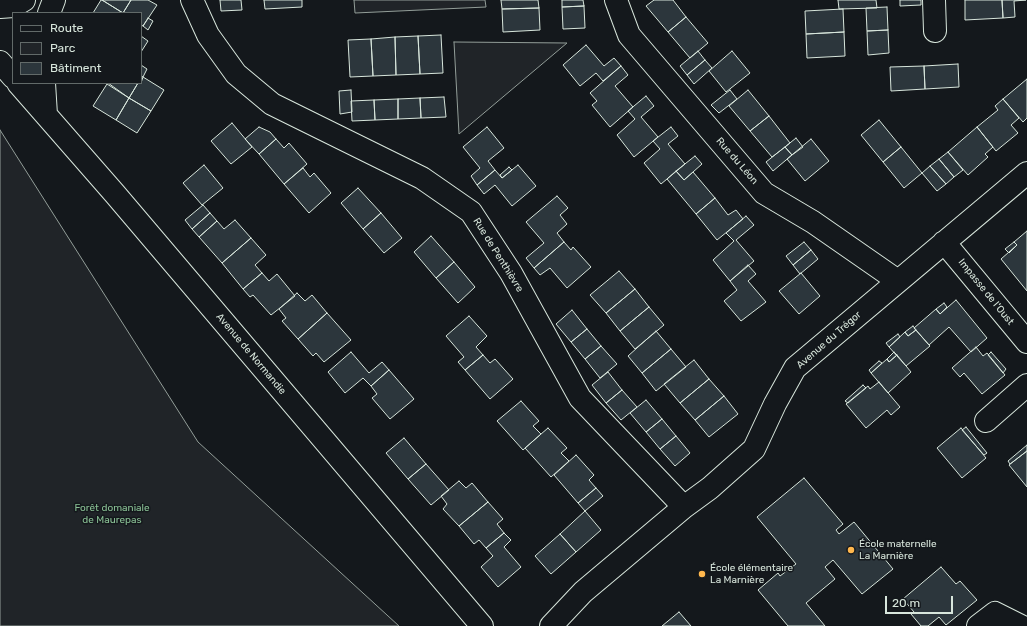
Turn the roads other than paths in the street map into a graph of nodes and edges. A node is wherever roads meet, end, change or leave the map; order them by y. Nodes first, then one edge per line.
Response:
1 (24, 0) edge
2 (54, 0) edge
3 (192, 0) edge
4 (616, 0) edge
5 (934, 0) edge
6 (0, 7) edge
7 (49, 12) edge
8 (935, 31) dead end
9 (0, 62) edge
10 (12, 76) edge
11 (19, 84) edge
12 (44, 84) edge
13 (46, 115) junction
14 (1027, 173) edge
15 (944, 242) junction
16 (898, 281) junction
17 (1027, 342) edge
18 (1027, 386) edge
19 (986, 422) dead end
20 (684, 507) junction
21 (482, 626) edge
22 (551, 626) edge
23 (978, 626) edge
24 (1021, 626) edge

1 - 6 street
2 - 7 street
3 - 20 street, Rue de Penthièvre
4 - 16 street, Rue du Léon
5 - 8 street
9 - 10 street
11 - 13 street, Avenue de Normandie
12 - 13 street
13 - 21 street, Avenue de Normandie
14 - 15 street, Avenue du Trégor
15 - 16 street, Avenue du Trégor
15 - 17 street, Impasse de l'Oust
16 - 20 street, Avenue du Trégor
18 - 19 street
20 - 22 street, Avenue du Trégor
23 - 24 street

